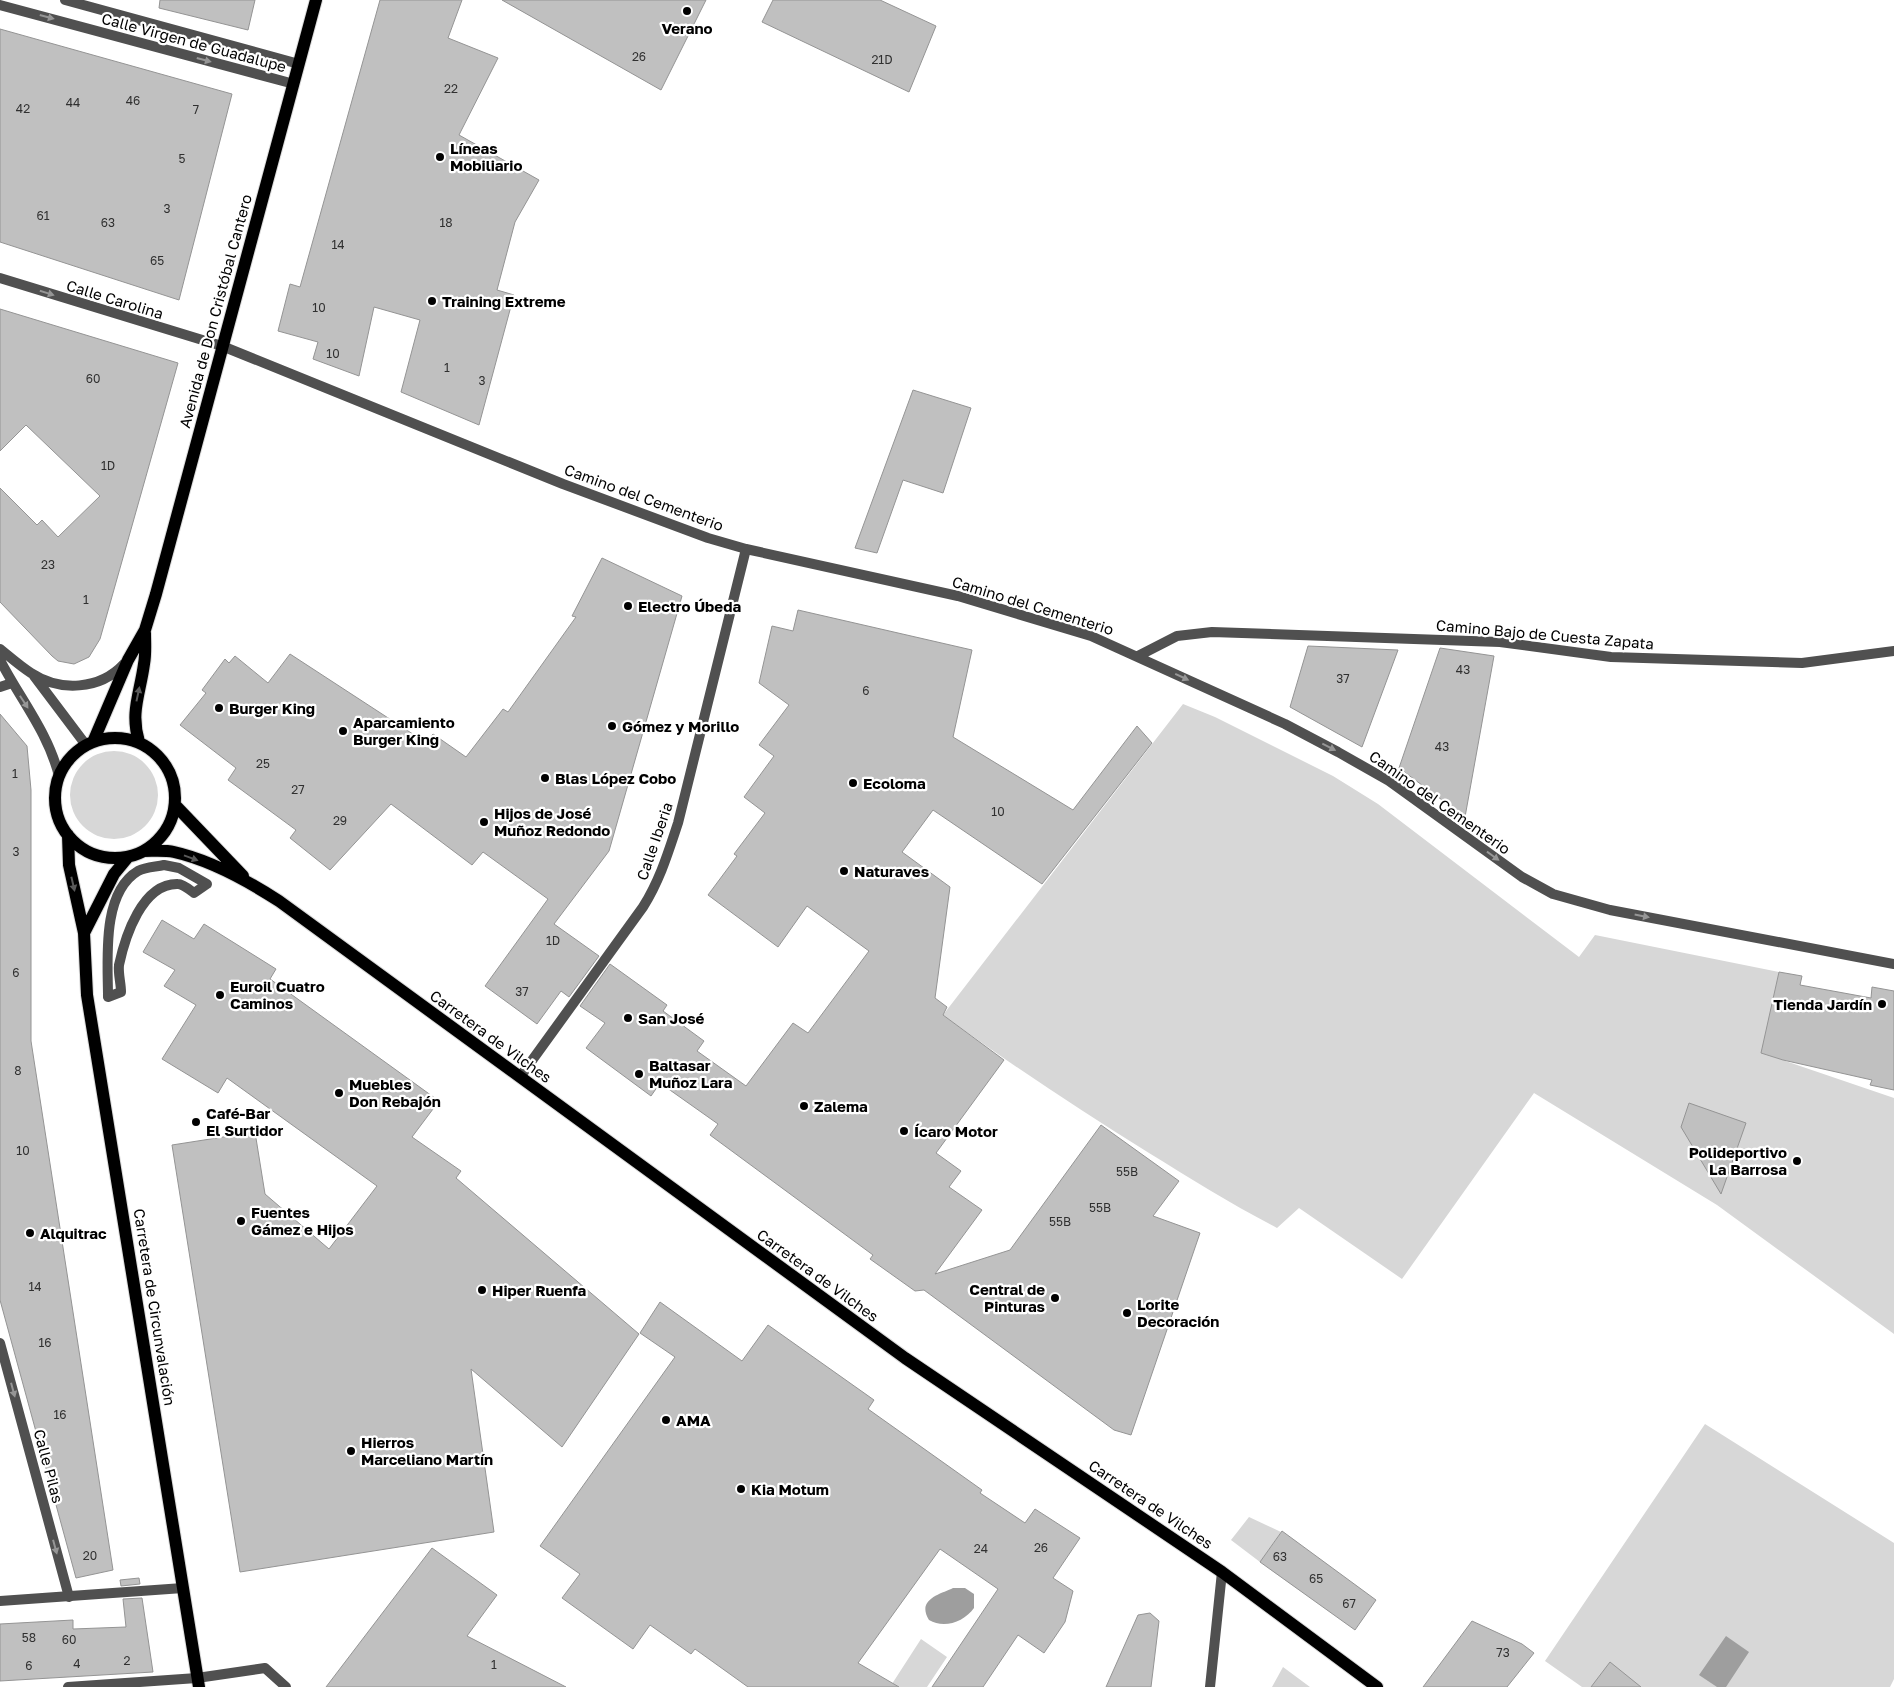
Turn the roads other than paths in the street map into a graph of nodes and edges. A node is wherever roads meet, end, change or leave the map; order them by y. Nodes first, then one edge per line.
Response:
1 (65, 0) edge
2 (316, 0) edge
3 (0, 5) edge
4 (299, 64) junction
5 (294, 84) junction
6 (0, 278) edge
7 (222, 346) junction
8 (746, 549) junction
9 (145, 630) junction
10 (0, 649) edge
11 (1894, 651) edge
12 (1138, 656) junction
13 (0, 660) edge
14 (128, 660) junction
15 (32, 673) junction
16 (12, 683) junction
17 (0, 687) edge
18 (139, 742) junction
19 (90, 743) junction
20 (59, 776) junction
21 (175, 806) junction
22 (68, 836) junction
23 (144, 851) junction
24 (128, 857) junction
25 (246, 880) junction
26 (84, 933) junction
27 (1894, 964) edge
28 (121, 992) joint
29 (520, 1077) junction
30 (0, 1343) edge
31 (1222, 1572) junction
32 (183, 1588) junction
33 (69, 1597) junction
34 (0, 1601) edge
35 (198, 1682) edge
36 (68, 1687) edge
37 (286, 1687) edge
38 (1210, 1687) edge
39 (1377, 1687) edge

1 - 4 street, Calle Virgen de Guadalupe
2 - 4 main road, Avenida de Don Cristóbal Cantero
3 -> 5 street, Calle Virgen de Guadalupe
4 - 5 main road, Avenida de Don Cristóbal Cantero
5 - 7 main road, Avenida de Don Cristóbal Cantero
6 -> 7 street, Calle Carolina
7 - 8 street, Camino del Cementerio
7 - 9 main road, Avenida de Don Cristóbal Cantero
8 - 12 street, Camino del Cementerio
8 - 29 street, Calle Iberia
9 - 14 main road, Avenida de Don Cristóbal Cantero
18 -> 9 main road, Avenida de Don Cristóbal Cantero
10 - 15 street
11 - 12 street, Camino Bajo de Cuesta Zapata
12 -> 27 street, Camino del Cementerio
13 - 16 street
14 - 15 street
14 - 19 main road, Avenida de Don Cristóbal Cantero
15 - 19 street
16 - 17 street
16 -> 20 street
18 - 19 main road
18 - 21 main road
19 - 20 main road
20 - 22 main road
21 - 23 main road
21 - 25 main road, Carretera de Vilches
22 - 24 main road
22 -> 26 main road, Carretera de Circunvalación
23 - 24 main road
23 -> 25 main road, Carretera de Vilches
24 - 26 main road, Carretera de Circunvalación
25 - 29 main road, Carretera de Vilches
26 - 32 main road, Carretera de Circunvalación
28 - 28 street
29 - 31 main road, Carretera de Vilches
30 -> 33 street, Calle Pilas
31 - 38 street
31 - 39 main road, Carretera de Vilches
32 - 33 street
32 - 35 main road, Carretera de Circunvalación
33 - 34 street
35 - 36 street
35 - 37 street

